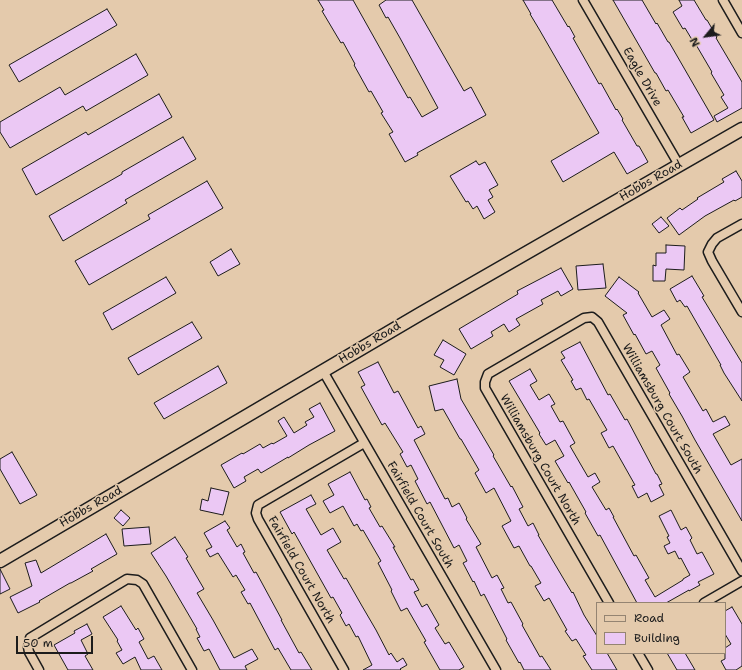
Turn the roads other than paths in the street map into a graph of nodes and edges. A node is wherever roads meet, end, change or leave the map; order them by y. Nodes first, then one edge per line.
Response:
1 (583, 0) edge
2 (723, 0) edge
3 (742, 33) edge
4 (742, 129) edge
5 (679, 165) junction
6 (742, 224) edge
7 (742, 312) edge
8 (534, 346) joint
9 (323, 371) junction
10 (364, 443) junction
11 (0, 560) edge
12 (742, 571) edge
13 (742, 581) edge
14 (608, 602) edge
15 (706, 602) edge
16 (639, 654) edge
17 (39, 670) edge
18 (192, 670) edge
19 (344, 670) edge
20 (496, 670) edge
21 (648, 670) edge

1 - 5 street, Eagle Drive
2 - 3 street
4 - 5 street, Hobbs Road
5 - 9 street, Hobbs Road
6 - 7 street
8 - 12 street, Williamsburg Court South
8 - 14 street, Williamsburg Court North
9 - 10 street, Fairfield Court South
9 - 11 street, Hobbs Road
10 - 19 street, Fairfield Court North
10 - 20 street, Fairfield Court South
13 - 15 street
16 - 21 street
17 - 18 street

